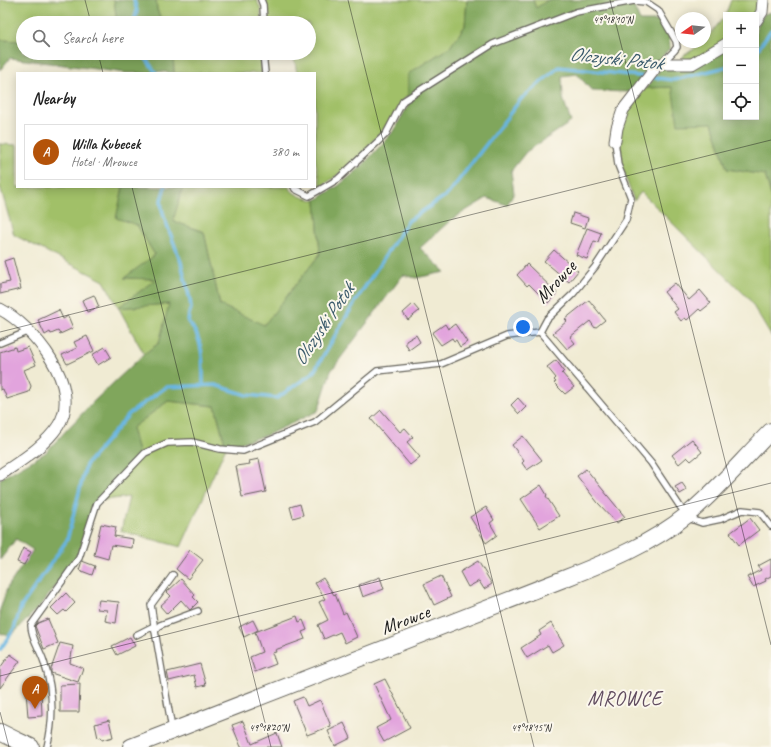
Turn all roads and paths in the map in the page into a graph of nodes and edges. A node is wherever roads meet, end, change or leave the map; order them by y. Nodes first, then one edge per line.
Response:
1 (261, 0) edge
2 (763, 0) edge
3 (264, 16) edge
4 (759, 16) edge
5 (723, 46) edge
6 (263, 60) edge
7 (658, 67) junction
8 (265, 72) edge
9 (615, 141) joint
10 (294, 188) edge
11 (0, 309) edge
12 (30, 330) junction
13 (540, 332) junction
14 (0, 343) edge
15 (771, 431) edge
16 (0, 475) edge
17 (687, 515) junction
18 (771, 526) edge
19 (173, 575) dead end
20 (198, 611) dead end
21 (154, 629) junction
22 (136, 635) dead end
23 (173, 731) junction
24 (0, 732) edge
25 (31, 747) edge
26 (47, 747) edge
27 (131, 747) edge

1 - 3 lane
2 - 4 street
5 - 7 street
6 - 8 lane
7 - 9 street, Mrowce
7 - 10 lane
9 - 13 lane, Mrowce
11 - 12 street
12 - 14 lane
12 - 16 street
13 - 17 lane, Mrowce
13 - 26 lane
15 - 17 street, Mrowce
17 - 18 lane
17 - 23 street, Mrowce
19 - 21 lane
20 - 21 lane
21 - 22 lane
21 - 23 lane
23 - 27 street, Mrowce
24 - 25 street

